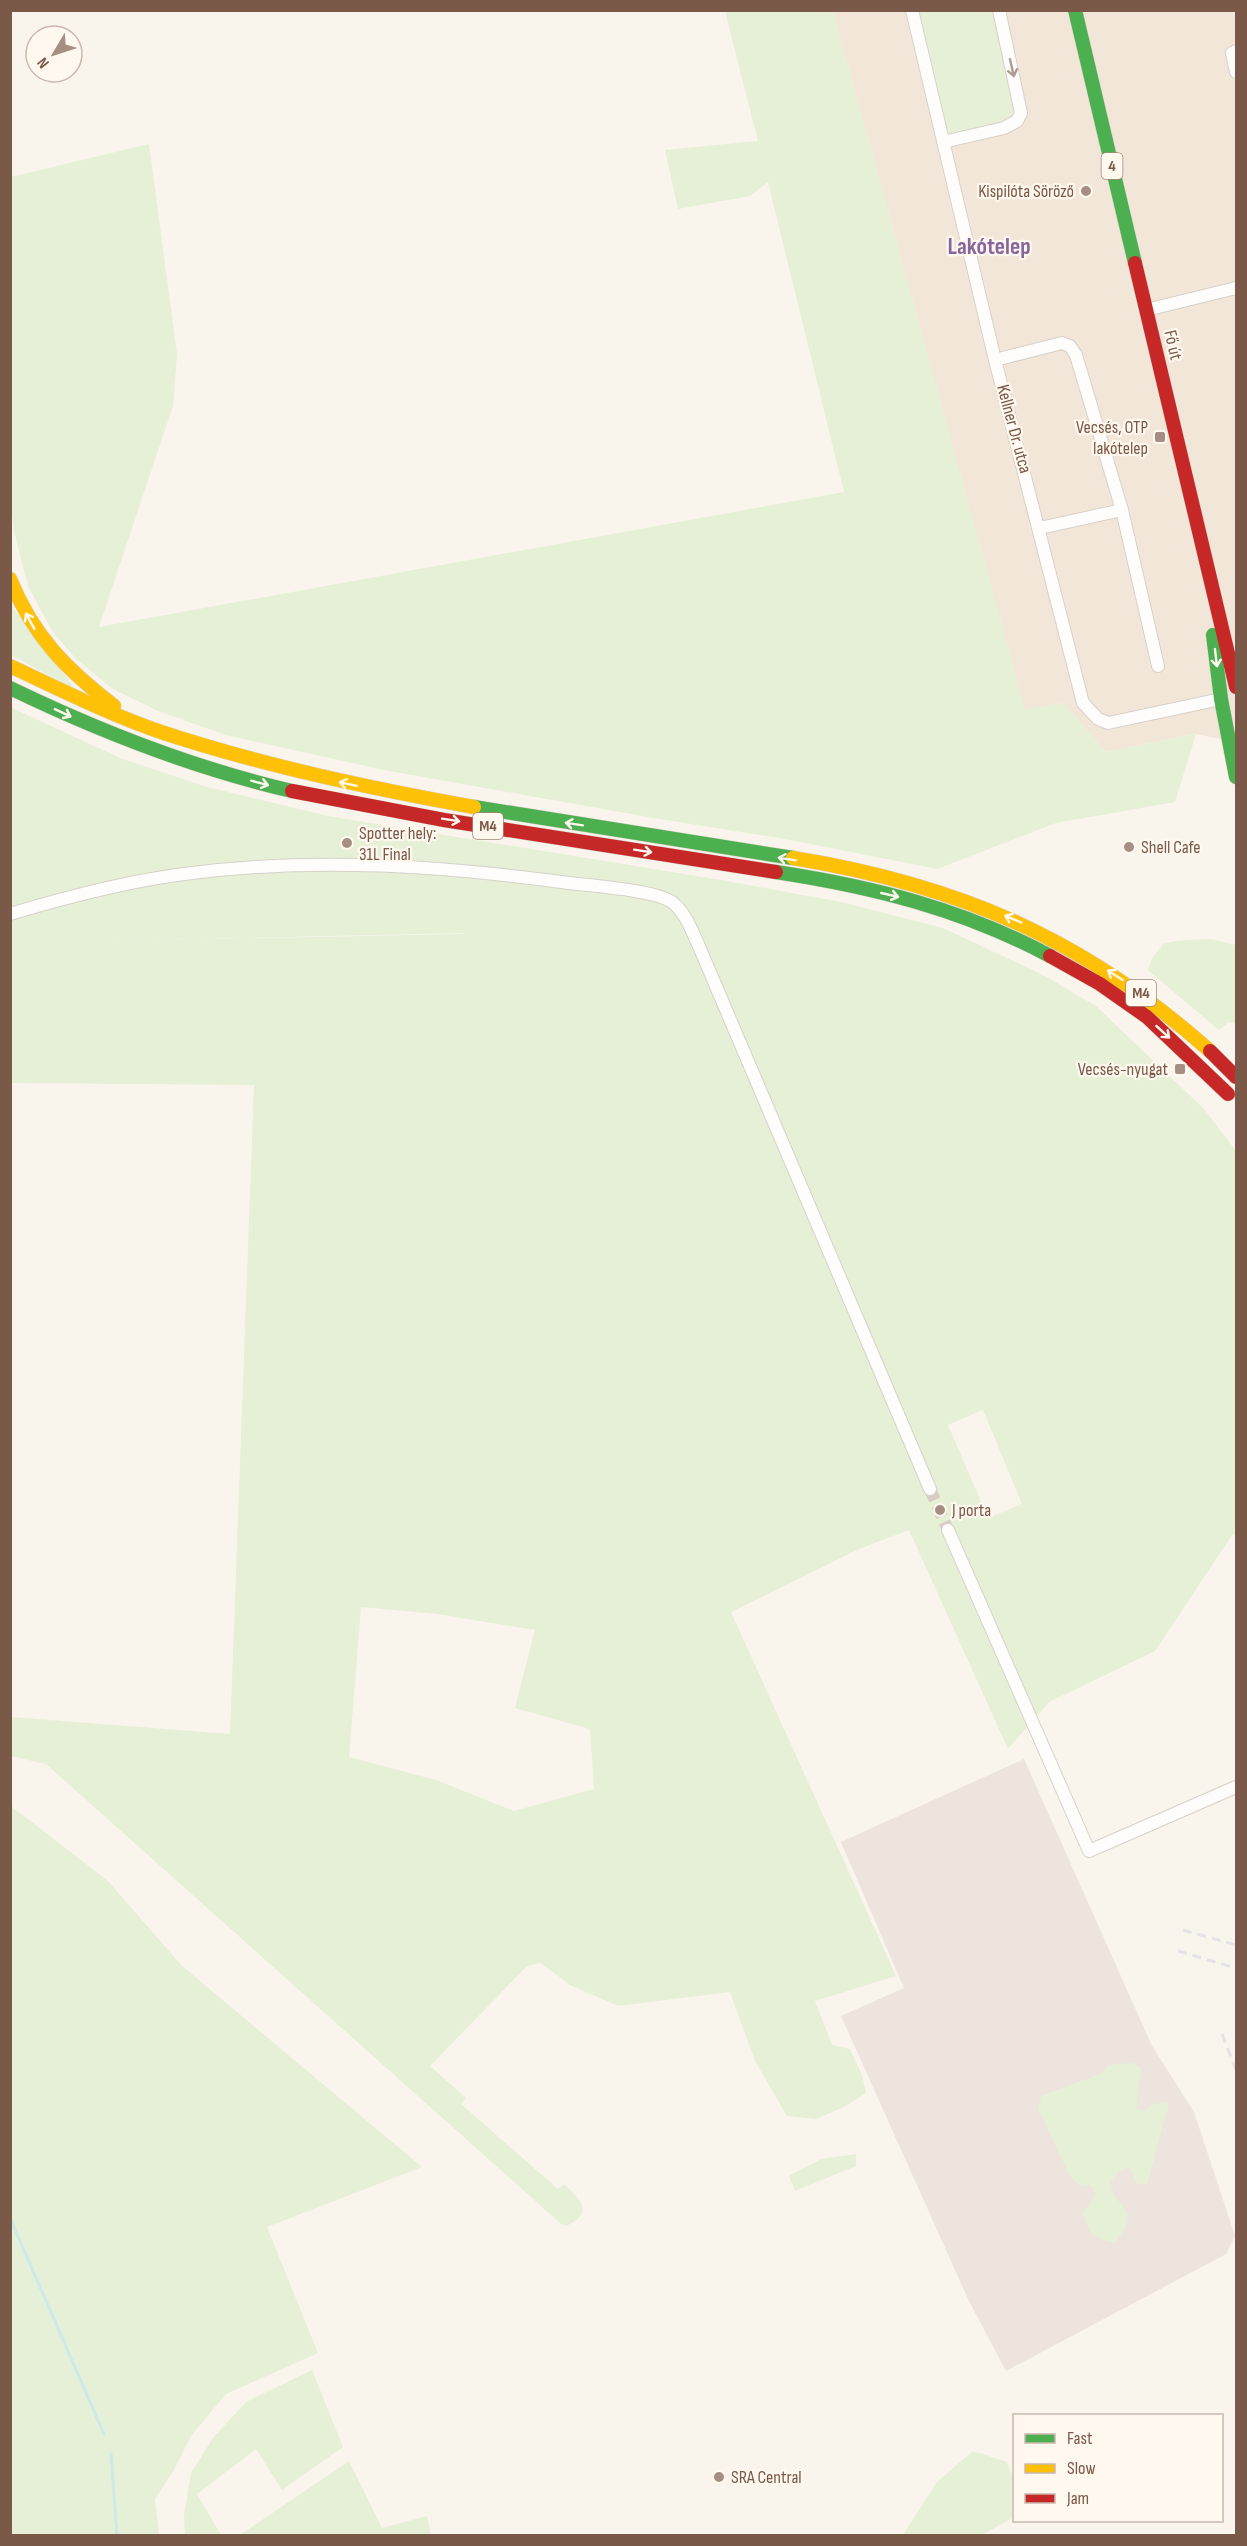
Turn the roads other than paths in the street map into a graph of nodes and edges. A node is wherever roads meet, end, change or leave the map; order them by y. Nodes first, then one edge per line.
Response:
1 (912, 10) edge
2 (999, 10) edge
3 (1075, 10) edge
4 (1234, 52) edge
5 (1236, 72) edge
6 (943, 142) junction
7 (1236, 288) edge
8 (1146, 309) junction
9 (995, 360) junction
10 (1122, 510) junction
11 (1040, 528) junction
12 (1204, 558) junction
13 (10, 579) edge
14 (10, 666) edge
15 (1158, 666) dead end
16 (1236, 680) edge
17 (10, 688) edge
18 (1221, 699) junction
19 (1236, 714) edge
20 (142, 726) junction
21 (1236, 777) edge
22 (10, 914) edge
23 (1210, 1051) junction
24 (1236, 1067) edge
25 (1236, 1077) edge
26 (1234, 1099) edge
27 (930, 1489) tunnel mouth
28 (948, 1530) tunnel mouth
29 (1236, 1787) edge

1 - 6 street, Kellner Dr. utca
2 -> 6 street
3 - 8 main road, Fő út / 4
4 - 5 street
6 - 9 street, Kellner Dr. utca
7 - 8 street
8 - 12 main road, Fő út / 4
9 - 10 street
9 - 11 street, Kellner Dr. utca
10 - 11 street
10 - 15 street
11 - 18 street, Kellner Dr. utca
12 - 16 main road, Fő út / 4
12 -> 18 main road, 4
20 -> 13 main road
14 - 20 main road, M4
17 -> 26 main road, M4
18 - 19 main road
18 - 21 main road, 4
23 -> 20 main road, M4
22 - 27 street
23 - 24 main road
23 - 25 main road
28 - 29 street

